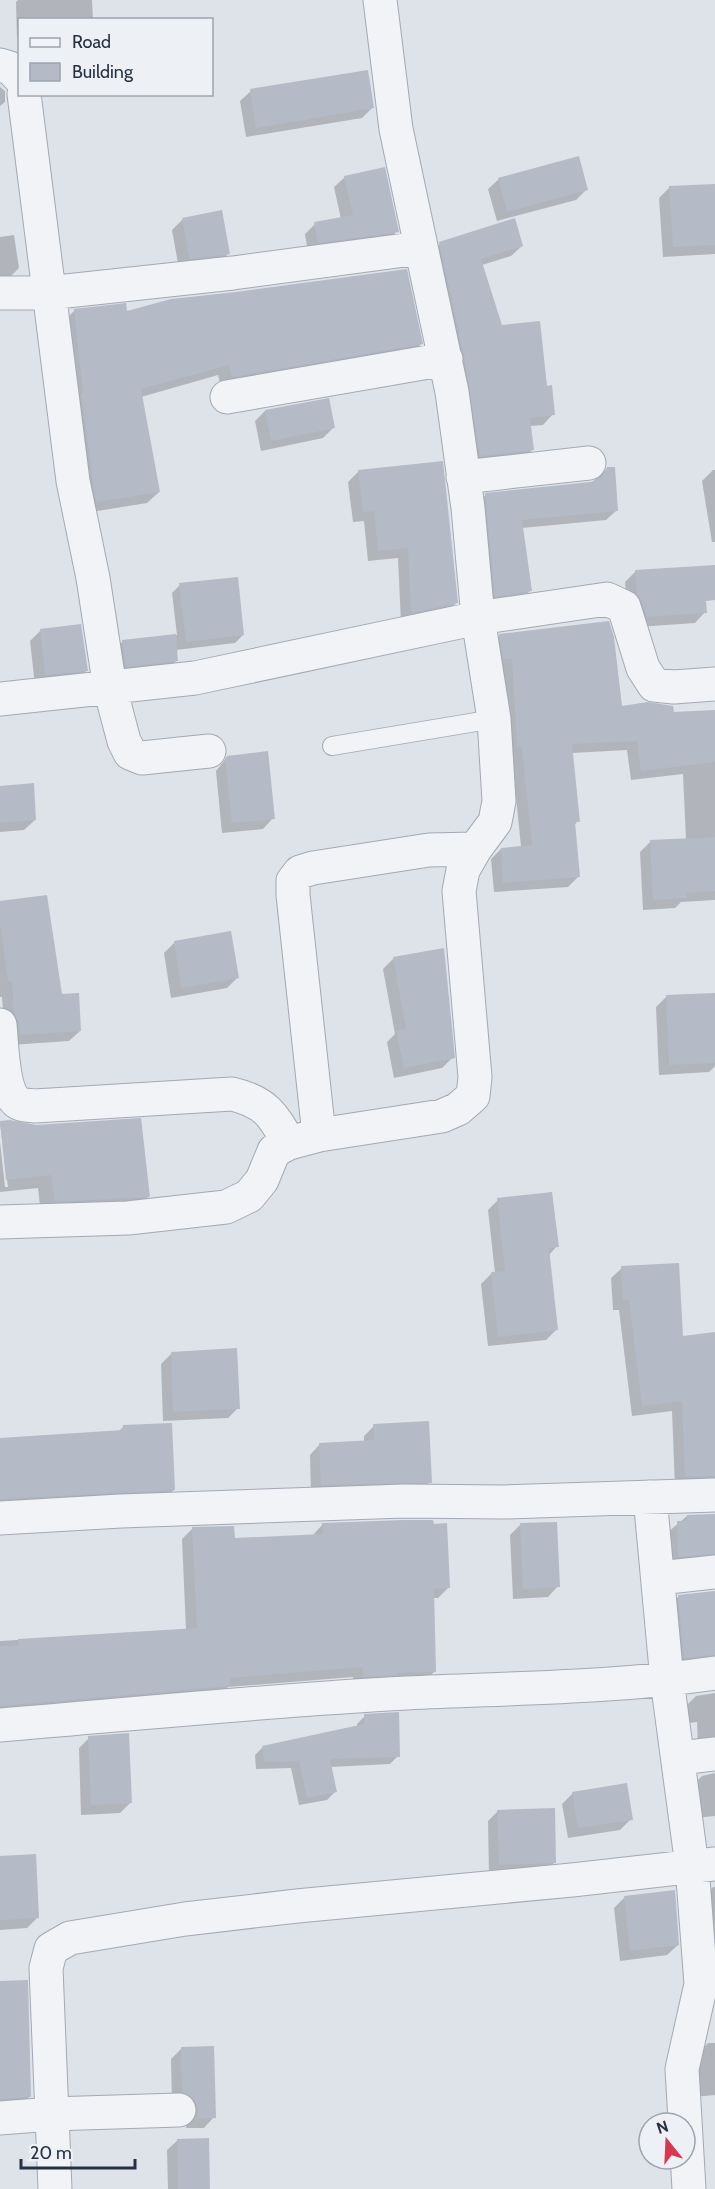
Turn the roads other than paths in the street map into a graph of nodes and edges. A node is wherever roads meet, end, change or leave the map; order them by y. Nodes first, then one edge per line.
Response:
1 (381, 0) edge
2 (0, 65) edge
3 (18, 76) edge
4 (24, 96) edge
5 (420, 248) junction
6 (0, 293) edge
7 (48, 293) junction
8 (446, 359) junction
9 (227, 397) dead end
10 (589, 463) dead end
11 (464, 477) junction
12 (478, 618) junction
13 (715, 684) edge
14 (110, 688) junction
15 (0, 699) edge
16 (494, 719) junction
17 (332, 746) dead end
18 (209, 751) dead end
19 (475, 849) junction
20 (0, 1024) edge
21 (304, 1139) junction
22 (0, 1222) edge
23 (715, 1495) edge
24 (650, 1497) junction
25 (0, 1518) edge
26 (715, 1572) edge
27 (659, 1578) junction
28 (715, 1673) edge
29 (667, 1680) junction
30 (0, 1725) edge
31 (715, 1754) edge
32 (679, 1758) junction
33 (704, 1865) edge
34 (179, 2110) dead end
35 (51, 2114) junction
36 (0, 2118) edge
37 (55, 2189) edge
38 (689, 2189) edge

1 - 5 street
2 - 3 street
4 - 7 street
5 - 7 street
5 - 8 street
6 - 7 street
7 - 14 street
8 - 9 street
8 - 11 street
10 - 11 street
11 - 12 street
12 - 13 street
12 - 14 street
12 - 16 street
14 - 15 street
14 - 18 street
16 - 17 lane
16 - 19 street
19 - 21 street
19 - 21 street
20 - 21 street
21 - 22 street
23 - 24 street
24 - 25 street
24 - 27 street
26 - 27 street
27 - 29 street
28 - 29 street
29 - 30 street
29 - 32 street
31 - 32 street
32 - 33 street
33 - 35 street
33 - 38 street
34 - 35 street
35 - 36 street
35 - 37 street

